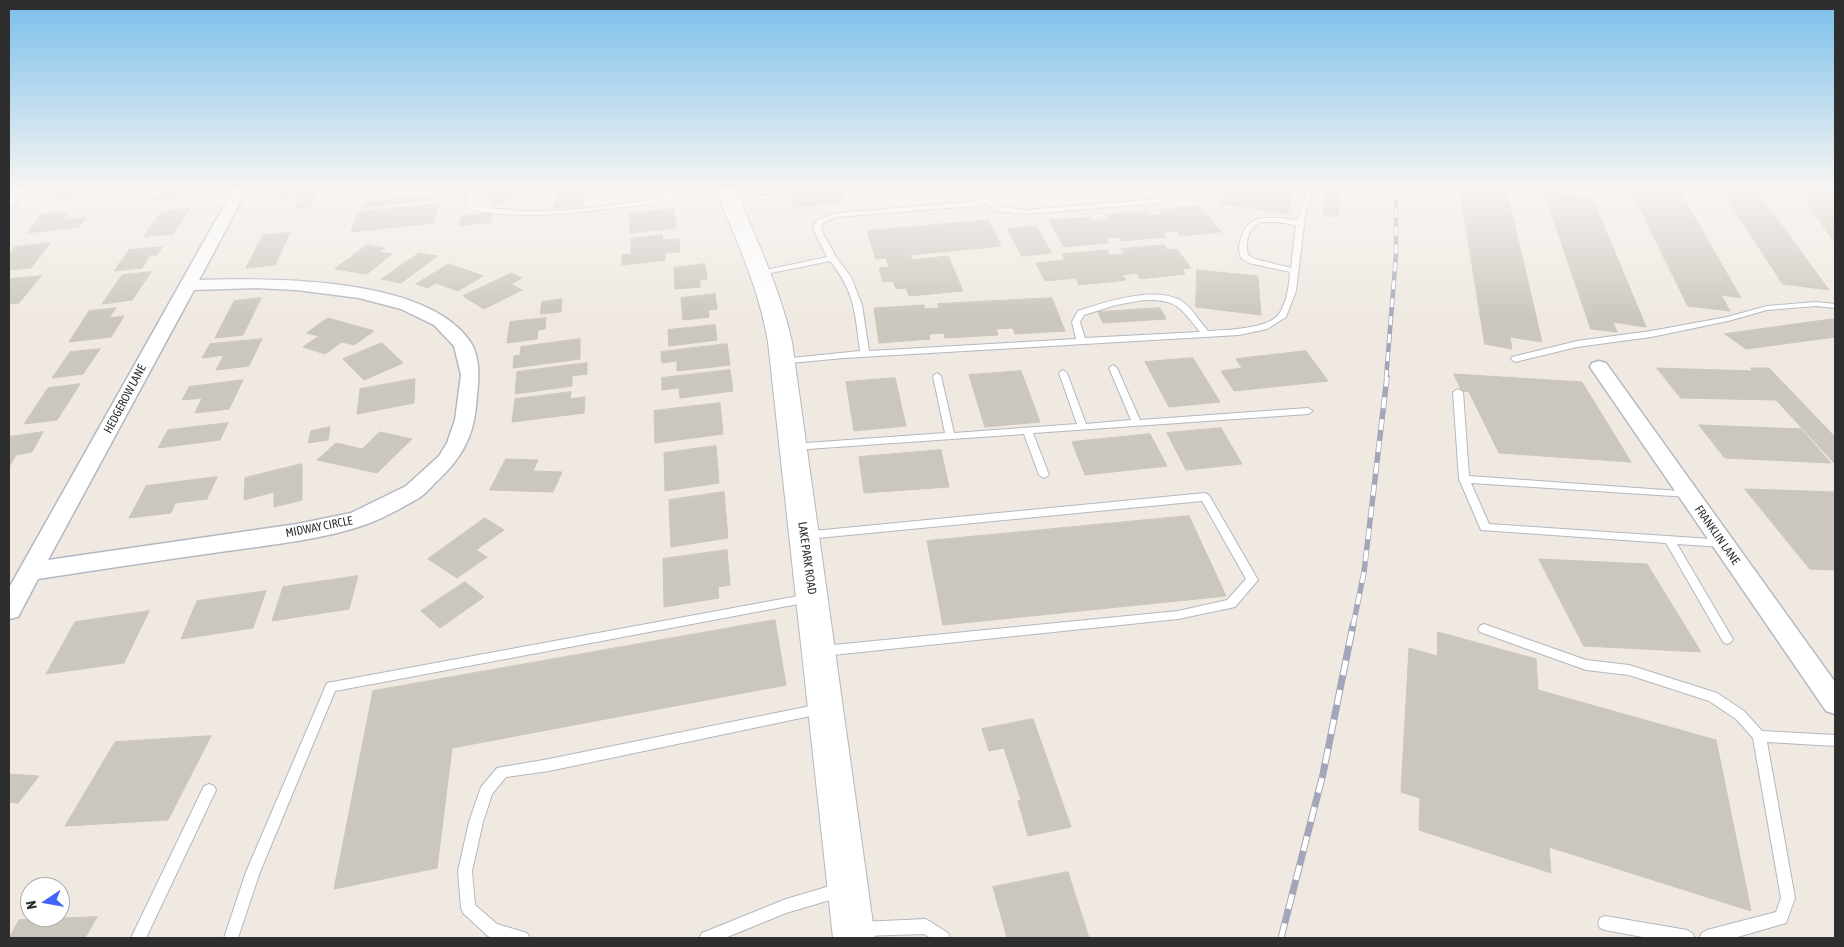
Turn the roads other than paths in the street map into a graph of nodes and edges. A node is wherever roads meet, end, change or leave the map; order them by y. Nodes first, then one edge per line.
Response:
1 (216, 232) edge
2 (743, 232) edge
3 (819, 232) edge
4 (1246, 232) edge
5 (1299, 232) edge
6 (832, 258) junction
7 (1294, 271) junction
8 (761, 273) junction
9 (186, 285) junction
10 (1835, 306) edge
11 (1206, 334) junction
12 (1081, 342) junction
13 (865, 354) junction
14 (1516, 359) dead end
15 (782, 362) junction
16 (1599, 367) dead end
17 (1114, 368) dead end
18 (1062, 373) dead end
19 (938, 376) dead end
20 (1458, 392) dead end
21 (1308, 410) dead end
22 (1136, 422) junction
23 (1082, 426) junction
24 (1027, 430) junction
25 (950, 436) junction
26 (792, 447) junction
27 (1044, 475) dead end
28 (1464, 479) junction
29 (1689, 494) junction
30 (803, 536) junction
31 (1669, 539) junction
32 (1723, 543) junction
33 (31, 571) junction
34 (812, 597) junction
35 (9, 610) edge
36 (1484, 629) dead end
37 (1728, 639) dead end
38 (819, 651) junction
39 (1835, 702) edge
40 (826, 708) junction
41 (1759, 736) junction
42 (1835, 740) edge
43 (209, 790) dead end
44 (848, 888) junction
45 (1605, 923) dead end
46 (854, 934) edge
47 (138, 938) edge
48 (231, 938) edge
49 (522, 938) edge
50 (707, 938) edge
51 (943, 938) edge
52 (1687, 938) edge
53 (1707, 938) edge

1 - 9 street, HEDGEROW LANE
2 - 8 main road, LAKE PARK ROAD
3 - 6 lane
4 - 7 lane
5 - 7 lane
6 - 8 lane
6 - 13 lane
7 - 11 lane
8 - 15 main road, LAKE PARK ROAD
9 - 33 street, HEDGEROW LANE
9 - 33 street, MIDWAY CIRCLE
10 - 14 lane
11 - 12 lane
11 - 12 lane
12 - 13 lane
13 - 15 lane
15 - 26 main road, LAKE PARK ROAD
16 - 29 street, FRANKLIN LANE
17 - 22 lane
18 - 23 lane
19 - 25 lane
20 - 28 lane
21 - 22 lane
22 - 23 lane
23 - 24 lane
24 - 25 lane
24 - 27 lane
25 - 26 lane
26 - 30 main road, LAKE PARK ROAD
28 - 29 lane
28 - 31 lane
29 - 32 street, FRANKLIN LANE
30 - 34 main road, LAKE PARK ROAD
30 - 38 lane
31 - 32 lane
31 - 37 lane
32 - 39 street, FRANKLIN LANE
33 - 35 street, HEDGEROW LANE
34 - 38 main road, LAKE PARK ROAD
34 - 48 lane
36 - 41 lane
38 - 40 main road, LAKE PARK ROAD
40 - 44 main road, LAKE PARK ROAD
40 - 49 lane
41 - 42 lane
41 - 53 lane
43 - 47 lane
44 - 46 main road, LAKE PARK ROAD
44 - 50 lane
45 - 52 lane
46 - 51 lane

